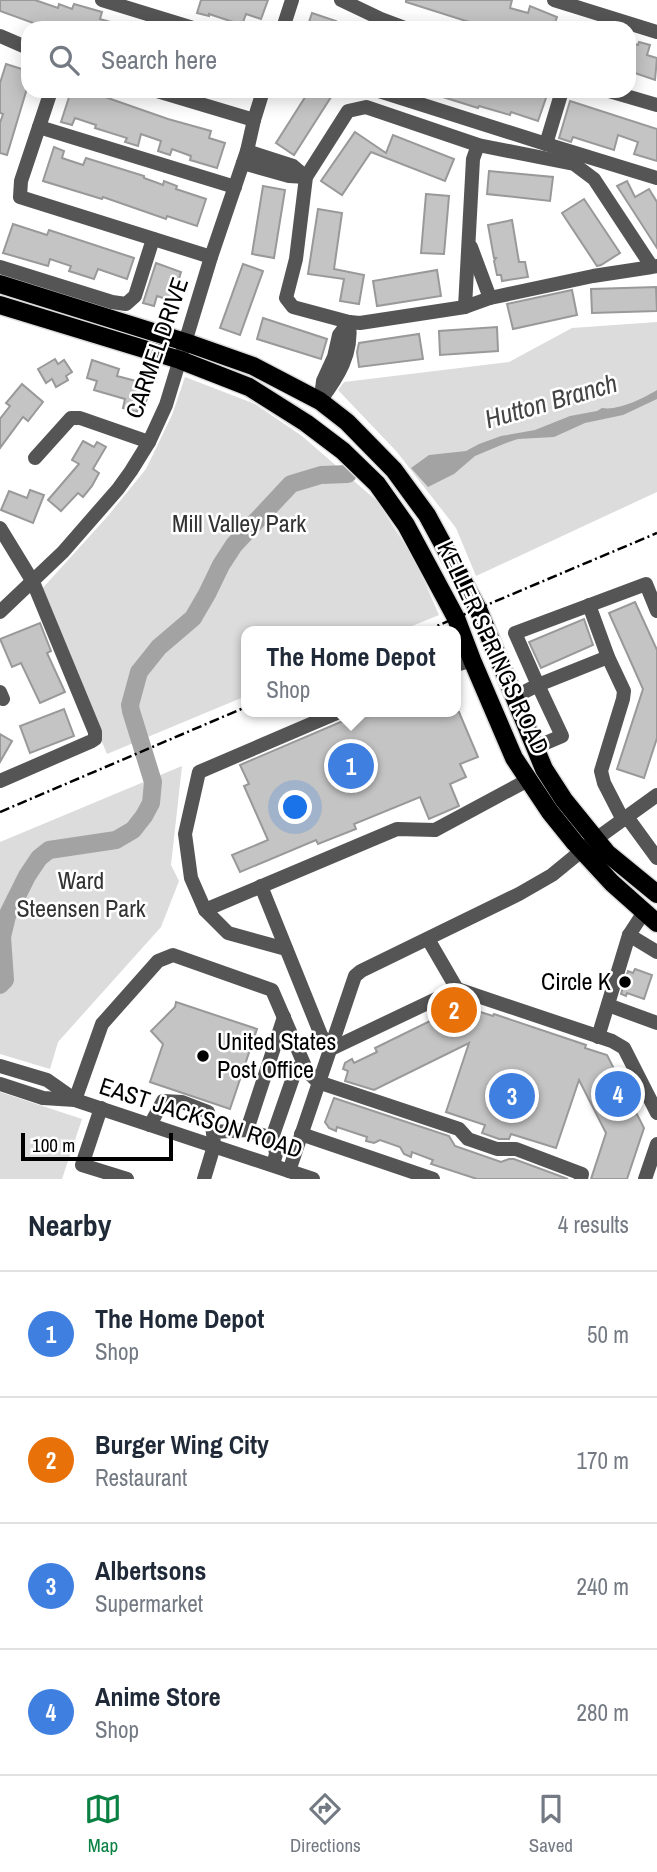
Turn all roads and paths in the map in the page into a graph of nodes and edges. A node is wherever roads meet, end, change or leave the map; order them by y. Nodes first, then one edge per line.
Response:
1 (102, 0) edge
2 (292, 0) edge
3 (341, 0) edge
4 (554, 0) edge
5 (170, 21) edge
6 (285, 21) edge
7 (386, 21) edge
8 (622, 21) edge
9 (636, 25) edge
10 (657, 32) edge
11 (0, 36) edge
12 (21, 45) edge
13 (49, 98) edge
14 (180, 98) edge
15 (261, 98) edge
16 (401, 98) edge
17 (560, 98) edge
18 (633, 98) edge
19 (657, 105) edge
20 (254, 120) junction
21 (39, 127) junction
22 (546, 144) junction
23 (478, 145) junction
24 (245, 157) junction
25 (306, 177) junction
26 (657, 178) edge
27 (235, 187) junction
28 (153, 239) junction
29 (469, 242) junction
30 (211, 257) junction
31 (654, 267) edge
32 (0, 268) edge
33 (0, 284) edge
34 (490, 298) junction
35 (0, 305) edge
36 (465, 307) junction
37 (349, 322) junction
38 (185, 342) junction
39 (180, 360) junction
40 (320, 401) junction
41 (306, 423) junction
42 (149, 442) junction
43 (35, 458) dead end
44 (0, 528) edge
45 (651, 581) edge
46 (33, 582) junction
47 (589, 605) junction
48 (657, 611) edge
49 (0, 612) edge
50 (457, 626) edge
51 (608, 657) junction
52 (464, 663) edge
53 (538, 685) junction
54 (514, 697) junction
55 (327, 717) edge
56 (536, 747) junction
57 (528, 780) junction
58 (0, 781) edge
59 (657, 795) edge
60 (625, 818) junction
61 (596, 839) junction
62 (582, 851) junction
63 (657, 858) edge
64 (261, 886) junction
65 (657, 894) edge
66 (205, 911) junction
67 (651, 918) edge
68 (629, 935) junction
69 (428, 939) junction
70 (286, 949) junction
71 (657, 952) edge
72 (457, 989) junction
73 (608, 1005) junction
74 (284, 1017) junction
75 (657, 1021) edge
76 (598, 1037) junction
77 (331, 1049) junction
78 (304, 1065) junction
79 (0, 1066) edge
80 (318, 1082) junction
81 (0, 1084) edge
82 (75, 1100) junction
83 (101, 1108) junction
84 (657, 1114) edge
85 (150, 1125) junction
86 (247, 1130) junction
87 (301, 1134) junction
88 (273, 1135) junction
89 (213, 1139) junction
90 (657, 1144) edge
91 (273, 1166) junction
92 (289, 1171) junction
93 (127, 1179) edge
94 (204, 1179) edge
95 (313, 1179) edge
96 (433, 1179) edge
97 (581, 1179) edge
98 (645, 1179) edge

1 - 5 street
2 - 6 street
3 - 7 street
4 - 8 street
9 - 10 street
11 - 12 street
13 - 21 street
14 - 20 street
15 - 20 street, CARMEL DRIVE
16 - 22 street
17 - 22 street
18 - 19 street
20 - 24 street, CARMEL DRIVE
21 - 27 street
21 - 28 street
22 - 26 street
23 - 25 street
23 - 29 street
23 - 31 street
24 - 25 street
24 - 27 street, CARMEL DRIVE
25 - 37 street
27 - 30 street, CARMEL DRIVE
28 - 30 street
28 - 32 street
29 - 34 street
29 - 36 street
30 - 38 street, CARMEL DRIVE
31 - 34 street
33 - 38 main road, KELLER SPRINGS ROAD
34 - 36 street
35 - 39 main road, KELLER SPRINGS ROAD
36 - 37 street
37 - 40 street
38 - 39 street, CARMEL DRIVE
38 - 40 main road, KELLER SPRINGS ROAD
39 - 41 main road, KELLER SPRINGS ROAD
39 - 42 street, CARMEL DRIVE
40 - 41 main road
40 - 54 main road, KELLER SPRINGS ROAD
41 - 50 main road, KELLER SPRINGS ROAD
42 - 43 street
42 - 46 street, CARMEL DRIVE
44 - 46 street
45 - 47 street
45 - 48 street
46 - 49 street, CARMEL DRIVE
46 - 58 street
47 - 51 street
47 - 53 street
51 - 53 street
51 - 60 street
52 - 54 main road
52 - 57 main road, KELLER SPRINGS ROAD
53 - 54 street
53 - 56 street
54 - 56 main road, KELLER SPRINGS ROAD
55 - 66 street
56 - 61 main road, KELLER SPRINGS ROAD
57 - 62 main road, KELLER SPRINGS ROAD
57 - 64 street
59 - 60 street
60 - 61 street
60 - 63 street
61 - 62 street
61 - 65 main road, KELLER SPRINGS ROAD
62 - 67 main road, KELLER SPRINGS ROAD
62 - 69 street
64 - 66 street
64 - 70 street
66 - 70 street
67 - 68 street
68 - 71 street
68 - 73 street
69 - 72 street
69 - 77 street
70 - 77 street
72 - 76 street
72 - 77 street
73 - 75 street
73 - 76 street
74 - 78 street
74 - 82 street
74 - 86 street
76 - 84 street
77 - 80 street
78 - 80 street
78 - 88 street
79 - 82 street, EAST JACKSON ROAD
80 - 87 street
80 - 97 street
81 - 82 street, EAST JACKSON ROAD
82 - 83 street, EAST JACKSON ROAD
83 - 85 street, EAST JACKSON ROAD
83 - 93 street
85 - 89 street, EAST JACKSON ROAD
85 - 89 street
86 - 88 street
86 - 89 street
87 - 92 street
87 - 96 street
88 - 91 street
89 - 91 street, EAST JACKSON ROAD
89 - 94 street
90 - 98 street
91 - 92 street, EAST JACKSON ROAD
92 - 95 street, EAST JACKSON ROAD

